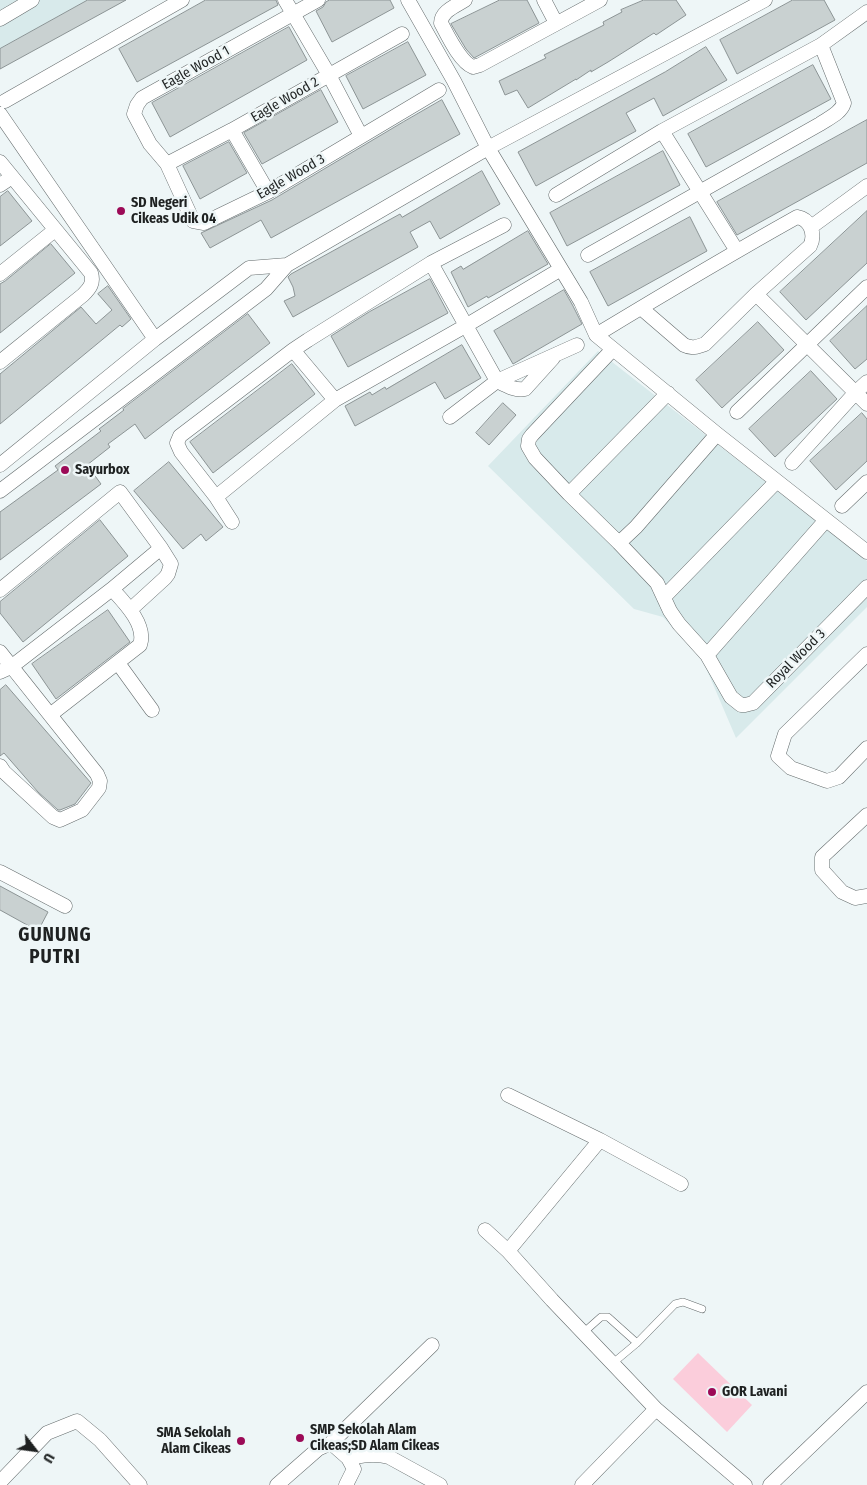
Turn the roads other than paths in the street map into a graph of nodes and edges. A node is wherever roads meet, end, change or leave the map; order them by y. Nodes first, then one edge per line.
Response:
1 (32, 0) edge
2 (182, 0) edge
3 (285, 0) edge
4 (318, 0) edge
5 (408, 0) edge
6 (465, 0) edge
7 (544, 0) edge
8 (600, 0) edge
9 (765, 0) edge
10 (867, 12) edge
11 (294, 15) junction
12 (0, 19) edge
13 (556, 23) junction
14 (402, 34) dead end
15 (821, 45) junction
16 (328, 75) junction
17 (439, 90) dead end
18 (3, 107) edge
19 (232, 130) junction
20 (662, 131) junction
21 (361, 136) junction
22 (488, 148) junction
23 (0, 162) edge
24 (167, 164) junction
25 (12, 177) junction
26 (0, 186) edge
27 (867, 186) edge
28 (268, 192) junction
29 (700, 192) junction
30 (556, 195) dead end
31 (504, 225) dead end
32 (811, 227) junction
33 (55, 230) junction
34 (737, 251) junction
35 (588, 255) dead end
36 (431, 263) junction
37 (287, 265) junction
38 (561, 269) junction
39 (0, 274) edge
40 (867, 287) edge
41 (756, 294) junction
42 (641, 308) junction
43 (466, 325) junction
44 (596, 335) junction
45 (154, 338) junction
46 (577, 345) dead end
47 (808, 345) junction
48 (613, 349) junction
49 (293, 350) junction
50 (556, 354) junction
51 (0, 362) edge
52 (496, 381) junction
53 (867, 382) edge
54 (856, 392) junction
55 (668, 393) junction
56 (334, 400) junction
57 (867, 404) edge
58 (737, 412) dead end
59 (450, 417) dead end
60 (716, 434) junction
61 (792, 463) dead end
62 (0, 465) edge
63 (776, 482) junction
64 (867, 482) edge
65 (0, 490) edge
66 (569, 494) junction
67 (216, 498) junction
68 (842, 506) dead end
69 (826, 520) junction
70 (232, 522) dead end
71 (619, 543) junction
72 (161, 548) junction
73 (867, 552) edge
74 (867, 587) edge
75 (112, 588) junction
76 (0, 590) edge
77 (664, 597) junction
78 (130, 610) junction
79 (0, 652) edge
80 (867, 654) edge
81 (707, 655) junction
82 (118, 662) junction
83 (6, 670) edge
84 (152, 710) dead end
85 (50, 715) junction
86 (867, 748) edge
87 (0, 766) edge
88 (867, 815) edge
89 (0, 872) edge
90 (867, 896) edge
91 (64, 906) dead end
92 (508, 1095) dead end
93 (600, 1140) junction
94 (680, 1184) dead end
95 (485, 1230) dead end
96 (508, 1251) junction
97 (702, 1309) dead end
98 (583, 1333) junction
99 (637, 1343) junction
100 (432, 1345) dead end
101 (613, 1363) junction
102 (867, 1392) edge
103 (656, 1409) junction
104 (331, 1443) junction
105 (348, 1458) junction
106 (0, 1482) edge
107 (140, 1485) edge
108 (276, 1485) edge
109 (346, 1485) edge
110 (440, 1485) edge
111 (582, 1485) edge
112 (745, 1485) edge
113 (770, 1485) edge

1 - 12 street
2 - 18 street
3 - 11 street
4 - 11 street, Eagle Wood 1
5 - 22 street
6 - 13 street
7 - 13 street
8 - 13 street
9 - 22 street
10 - 15 street
11 - 16 street
11 - 24 street, Eagle Wood 1
14 - 16 street, Eagle Wood 2
15 - 20 street
15 - 29 street
16 - 19 street, Eagle Wood 2
16 - 21 street
17 - 21 street, Eagle Wood 3
18 - 45 street
19 - 24 street, Eagle Wood 2
19 - 28 street
20 - 29 street
20 - 30 street
21 - 28 street, Eagle Wood 3
22 - 37 street
22 - 38 street
23 - 25 street
24 - 28 street, Eagle Wood 3
25 - 26 street
25 - 33 street
27 - 32 street
29 - 34 street
29 - 35 street
31 - 36 street
32 - 34 street
32 - 41 street
33 - 39 street
33 - 51 street
34 - 42 street
36 - 43 street
36 - 49 street
37 - 45 street
37 - 65 street
38 - 43 street
38 - 44 street
40 - 47 street
41 - 42 street
41 - 47 street
42 - 44 street
43 - 52 street
43 - 56 street
44 - 48 street
45 - 62 street
46 - 50 street
47 - 54 street
47 - 58 street
48 - 55 street
48 - 66 street
49 - 56 street
49 - 67 street
50 - 52 street
50 - 52 street
52 - 59 street
53 - 54 street
54 - 57 street
54 - 61 street
55 - 60 street
55 - 66 street
56 - 67 street
60 - 63 street
60 - 71 street
63 - 69 street
63 - 77 street
64 - 68 street
66 - 71 street
67 - 70 street
69 - 73 street
69 - 81 street
71 - 77 street
72 - 75 street
72 - 76 street
72 - 78 street
74 - 81 street, Royal Wood 3
75 - 78 street
75 - 83 street
77 - 81 street
78 - 82 street
79 - 83 street
80 - 86 street
82 - 84 street
82 - 85 street
83 - 85 street
85 - 87 street
88 - 90 street
89 - 91 street
92 - 93 street
93 - 94 street
93 - 96 street
95 - 96 street
96 - 98 street
97 - 99 lane
98 - 99 lane
98 - 101 street
99 - 101 lane
100 - 104 street
101 - 103 street
102 - 113 street
103 - 111 street
103 - 112 street
104 - 105 street
104 - 108 street
105 - 109 street
105 - 110 street
106 - 107 street

